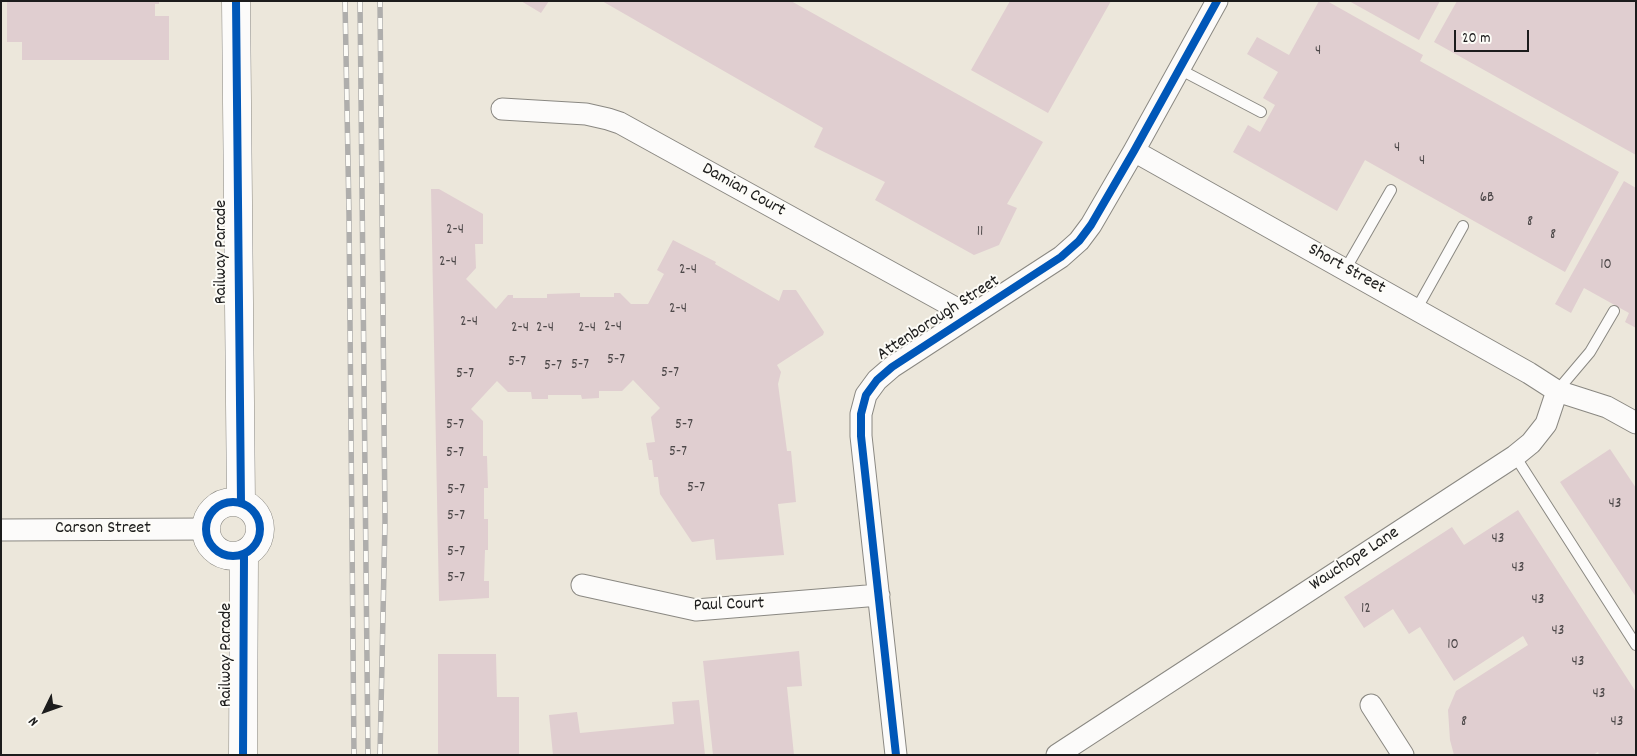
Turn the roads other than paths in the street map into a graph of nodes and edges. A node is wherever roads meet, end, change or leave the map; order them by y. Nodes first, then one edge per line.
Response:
1 (236, 1) edge
2 (1217, 1) edge
3 (1179, 69) junction
4 (502, 109) dead end
5 (1261, 112) dead end
6 (1134, 151) junction
7 (1391, 190) dead end
8 (1463, 226) dead end
9 (1345, 270) junction
10 (1416, 310) junction
11 (1614, 311) dead end
12 (970, 316) junction
13 (1557, 390) junction
14 (1636, 423) edge
15 (1515, 456) junction
16 (241, 503) junction
17 (206, 529) junction
18 (1, 530) edge
19 (244, 555) junction
20 (582, 585) dead end
21 (879, 595) junction
22 (1636, 645) edge
23 (1371, 705) dead end
24 (242, 755) edge
25 (896, 755) edge
26 (1057, 755) edge
27 (1403, 755) edge

1 - 16 main road, Railway Parade
2 - 3 street, Attenborough Street
3 - 5 lane
3 - 6 street, Attenborough Street
4 - 12 street, Damian Court
6 - 9 street, Short Street
6 - 12 street, Attenborough Street
7 - 9 lane
8 - 10 lane
9 - 10 street, Short Street
10 - 13 street, Short Street
11 - 13 lane
12 - 21 street, Attenborough Street
13 - 14 street
13 - 15 street, Wauchope Lane
15 - 22 lane
15 - 26 street, Wauchope Lane
16 - 17 main road
16 - 19 main road
17 - 18 street, Carson Street
17 - 19 main road
19 - 24 main road, Railway Parade
20 - 21 street, Paul Court
21 - 25 street, Attenborough Street
23 - 27 street

